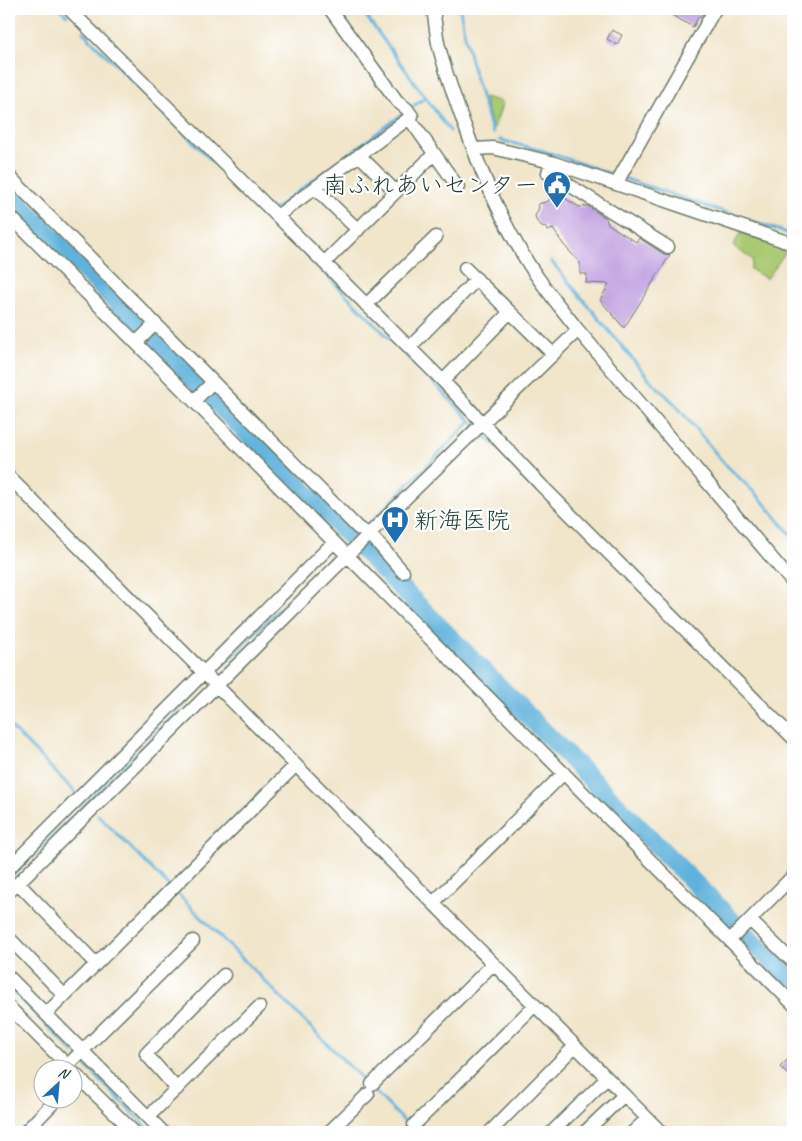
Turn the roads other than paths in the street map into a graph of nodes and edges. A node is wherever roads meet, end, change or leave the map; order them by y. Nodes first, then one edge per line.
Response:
1 (69, 9) edge
2 (330, 9) edge
3 (433, 9) edge
4 (715, 9) edge
5 (408, 113) junction
6 (473, 149) junction
7 (434, 154) junction
8 (359, 155) junction
9 (551, 162) junction
10 (9, 176) edge
11 (619, 179) junction
12 (458, 187) dead end
13 (316, 188) junction
14 (396, 192) junction
15 (274, 213) junction
16 (9, 215) edge
17 (358, 230) junction
18 (436, 237) dead end
19 (793, 244) edge
20 (668, 247) dead end
21 (324, 263) junction
22 (466, 268) dead end
23 (477, 280) junction
24 (366, 305) junction
25 (510, 312) junction
26 (154, 325) junction
27 (578, 330) junction
28 (139, 340) junction
29 (409, 348) junction
30 (553, 354) junction
31 (443, 381) junction
32 (212, 384) junction
33 (197, 398) junction
34 (478, 427) junction
35 (9, 477) edge
36 (367, 536) junction
37 (334, 542) junction
38 (351, 553) junction
39 (403, 572) dead end
40 (793, 583) edge
41 (209, 676) junction
42 (793, 738) edge
43 (296, 765) junction
44 (564, 773) junction
45 (9, 868) edge
46 (793, 876) edge
47 (13, 888) edge
48 (436, 900) junction
49 (740, 929) junction
50 (9, 938) edge
51 (192, 941) dead end
52 (793, 962) edge
53 (96, 964) junction
54 (494, 964) junction
55 (224, 975) dead end
56 (9, 977) edge
57 (64, 995) junction
58 (793, 1004) edge
59 (535, 1006) junction
60 (9, 1007) edge
61 (259, 1007) dead end
62 (46, 1014) junction
63 (575, 1046) junction
64 (66, 1058) edge
65 (71, 1058) edge
66 (82, 1059) edge
67 (82, 1071) edge
68 (82, 1074) edge
69 (607, 1078) junction
70 (177, 1089) junction
71 (624, 1095) junction
72 (48, 1108) edge
73 (148, 1117) junction
74 (647, 1119) junction
75 (414, 1125) dead end
76 (24, 1132) edge
77 (134, 1132) edge
78 (163, 1132) edge
79 (329, 1132) edge
80 (490, 1132) edge
81 (552, 1132) edge
82 (585, 1132) edge
83 (633, 1132) edge
84 (661, 1132) edge

1 - 15 street
2 - 5 street
3 - 6 street
4 - 11 street
5 - 7 street
5 - 8 street
6 - 9 street
6 - 27 street
7 - 12 street
7 - 14 street
8 - 13 street
8 - 14 street
9 - 11 street
9 - 20 street
10 - 26 street
11 - 19 street
13 - 15 street
13 - 17 street
14 - 17 street
15 - 21 street
16 - 28 street
17 - 21 street
18 - 24 street
21 - 24 street
22 - 23 street
23 - 25 street
23 - 29 street
24 - 29 street
25 - 30 street
25 - 31 street
26 - 28 street
26 - 32 street
27 - 30 street
27 - 40 street
28 - 33 street
29 - 31 street
30 - 34 street
31 - 34 street
32 - 33 street
32 - 36 street
33 - 37 street
34 - 36 street
34 - 42 street
35 - 41 street
36 - 38 street
36 - 39 street
37 - 38 street
37 - 41 street
38 - 41 street
38 - 44 street
41 - 43 street
41 - 45 street
41 - 47 street
43 - 48 street
43 - 53 street
44 - 48 street
44 - 49 street
46 - 49 street
47 - 53 street
48 - 54 street
49 - 52 street
49 - 58 street
50 - 57 street
51 - 66 street
53 - 57 street
54 - 59 street
54 - 79 street
55 - 70 street
56 - 62 street
57 - 62 street
59 - 63 street
59 - 75 street
60 - 64 street
61 - 70 street
62 - 65 street
63 - 69 street
63 - 80 street
67 - 73 street
68 - 77 street
69 - 71 street
69 - 81 street
70 - 73 street
71 - 74 street
71 - 82 street
72 - 76 street
73 - 78 street
74 - 83 street
74 - 84 street

